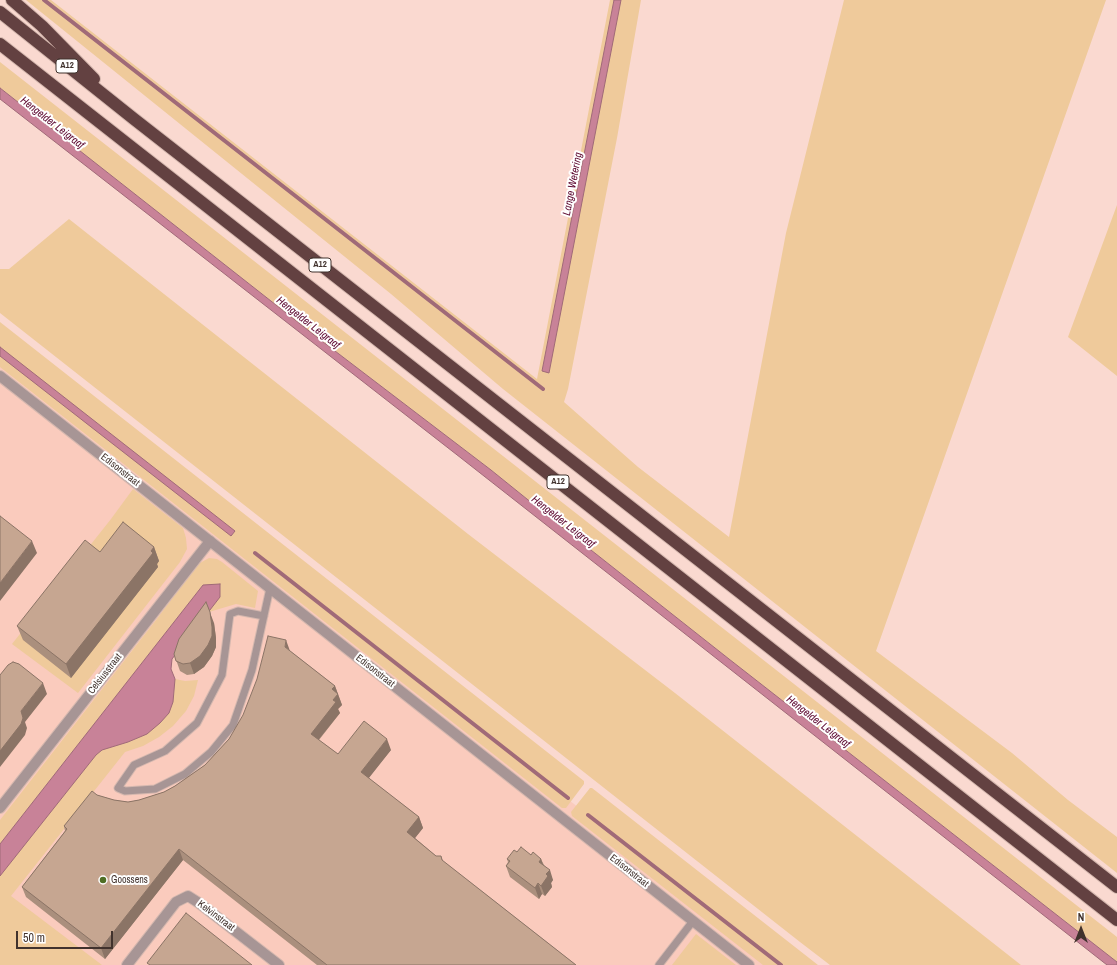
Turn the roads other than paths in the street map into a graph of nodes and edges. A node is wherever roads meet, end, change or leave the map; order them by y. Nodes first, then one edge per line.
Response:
1 (12, 0) edge
2 (0, 12) edge
3 (0, 44) edge
4 (134, 119) junction
5 (0, 376) edge
6 (210, 540) junction
7 (270, 588) junction
8 (264, 616) junction
9 (0, 808) edge
10 (1117, 887) edge
11 (1117, 920) edge
12 (693, 921) junction
13 (127, 965) edge
14 (279, 965) edge
15 (659, 965) edge
16 (750, 965) edge

1 - 4 highway, A12
2 - 4 highway, A12
3 - 11 highway, A12
4 - 10 highway, A12
5 - 6 street, Edisonstraat
6 - 7 street, Edisonstraat
6 - 9 street, Celsiusstraat
7 - 8 lane
7 - 12 street, Edisonstraat
8 - 8 lane
12 - 15 lane
12 - 16 street, Edisonstraat
13 - 14 street, Kelvinstraat

